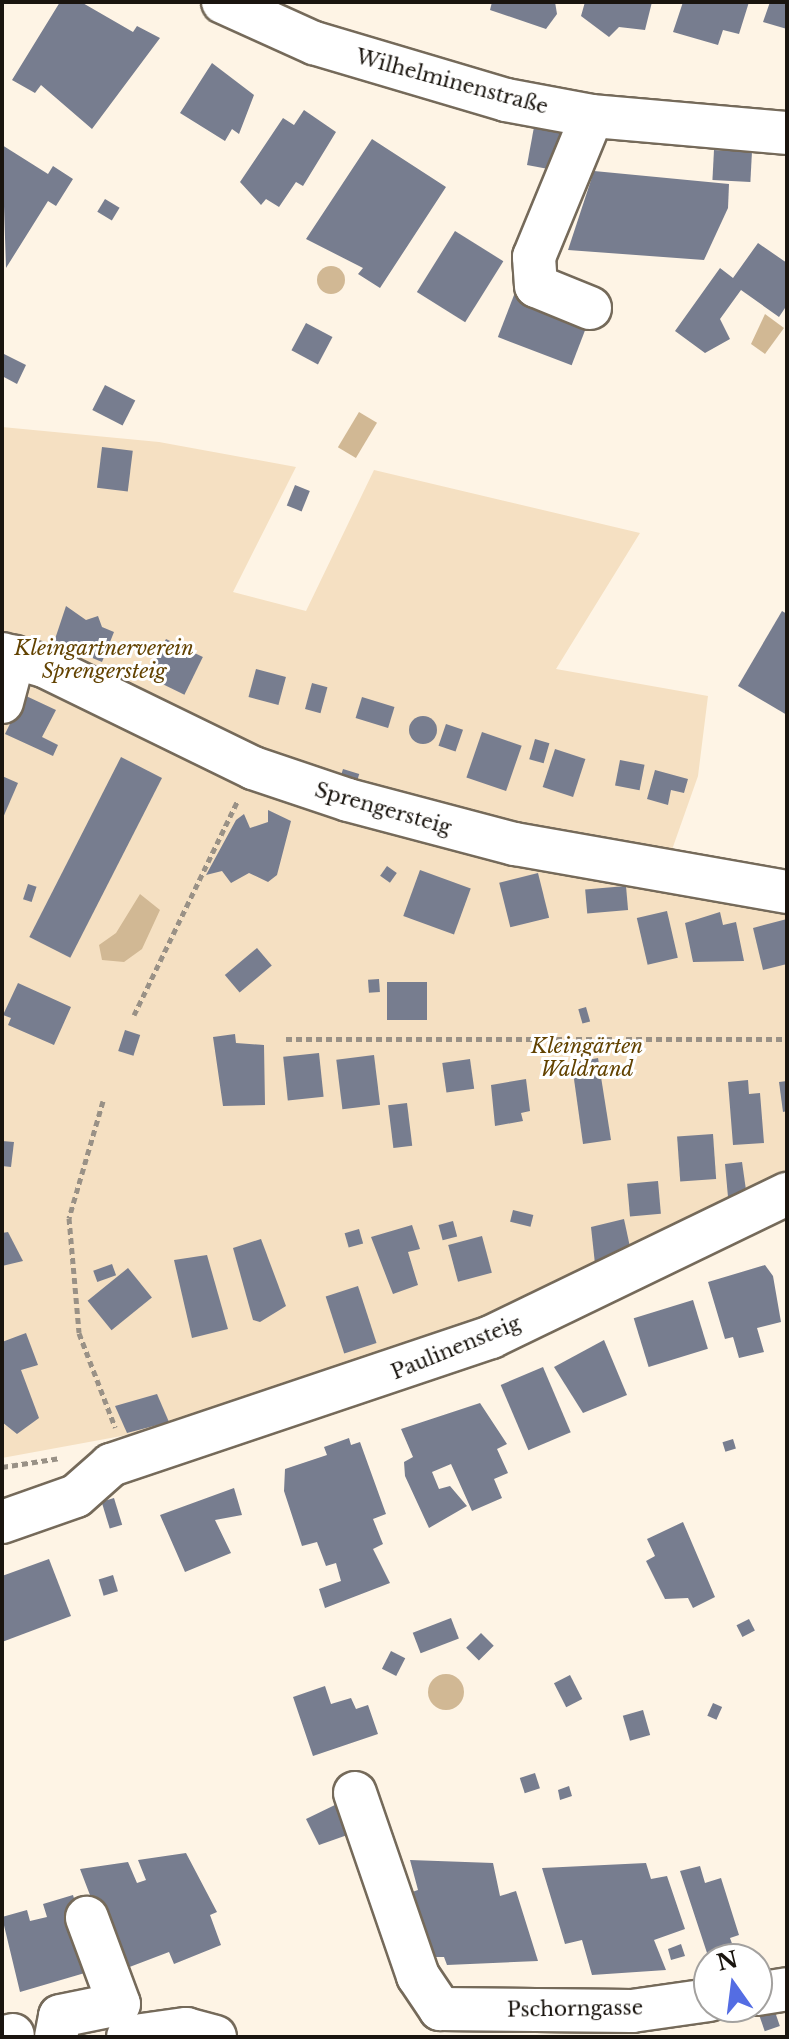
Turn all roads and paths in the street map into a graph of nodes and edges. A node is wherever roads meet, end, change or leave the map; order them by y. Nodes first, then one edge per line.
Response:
1 (223, 2) edge
2 (592, 116) junction
3 (787, 133) edge
4 (590, 308) dead end
5 (8, 656) edge
6 (2, 702) edge
7 (253, 768) junction
8 (787, 892) edge
9 (134, 1015) dead end
10 (286, 1039) dead end
11 (787, 1039) edge
12 (103, 1101) dead end
13 (787, 1194) edge
14 (120, 1462) junction
15 (2, 1522) edge
16 (355, 1793) dead end
17 (87, 1918) dead end
18 (693, 2002) edge
19 (56, 2037) edge
20 (128, 2037) edge
21 (215, 2037) edge

1 - 2 street, Wilhelminenstraße
2 - 3 street, Wilhelminenstraße
2 - 4 street
5 - 6 street
5 - 7 street, Sprengersteig
7 - 8 street, Sprengersteig
7 - 9 path
10 - 11 path
12 - 14 path
13 - 14 street, Paulinensteig
14 - 15 street
16 - 18 street, Pschorngasse
17 - 19 street
20 - 21 street

